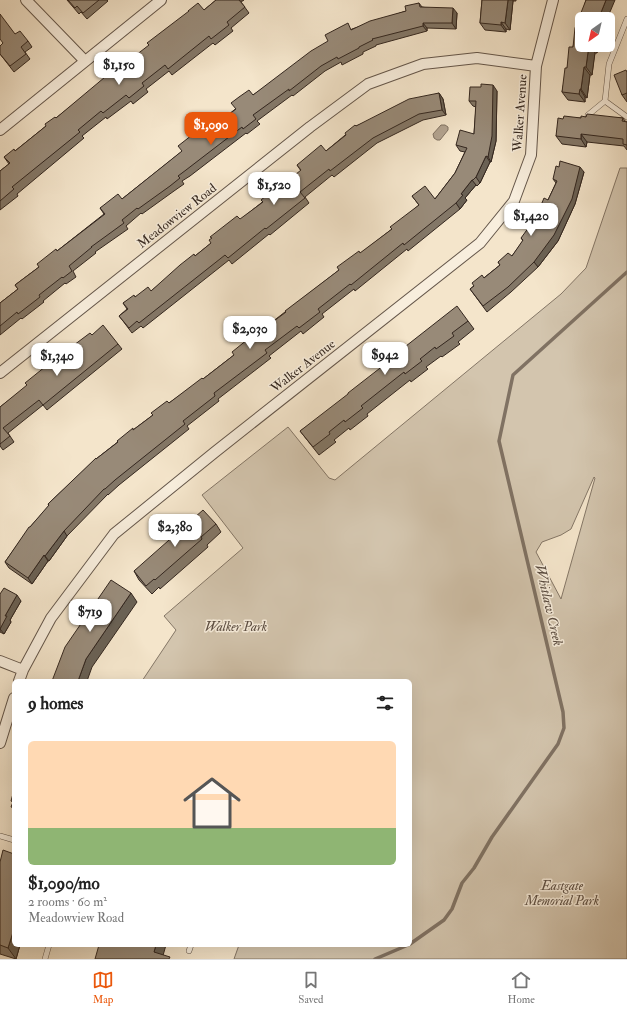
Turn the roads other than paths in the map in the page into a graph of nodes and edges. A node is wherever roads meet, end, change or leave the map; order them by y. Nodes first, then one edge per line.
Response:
1 (26, 0) edge
2 (161, 0) edge
3 (553, 0) edge
4 (627, 20) edge
5 (85, 62) junction
6 (536, 66) junction
7 (605, 101) junction
8 (588, 115) edge
9 (627, 117) edge
10 (0, 130) edge
11 (0, 373) edge
12 (0, 661) edge
13 (23, 670) junction
14 (20, 679) edge
15 (12, 704) edge
16 (0, 743) edge
17 (0, 836) edge
18 (12, 839) edge
19 (48, 947) edge
20 (190, 947) edge
21 (189, 951) dead end
22 (45, 959) edge

1 - 5 street
2 - 5 street
3 - 6 street, Walker Avenue
4 - 7 lane
5 - 10 street
6 - 11 street, Meadowview Road
6 - 13 street, Walker Avenue
7 - 8 lane
7 - 9 lane
12 - 13 street
13 - 14 street, Walker Avenue
15 - 16 street
17 - 18 lane
19 - 22 lane
20 - 21 lane

